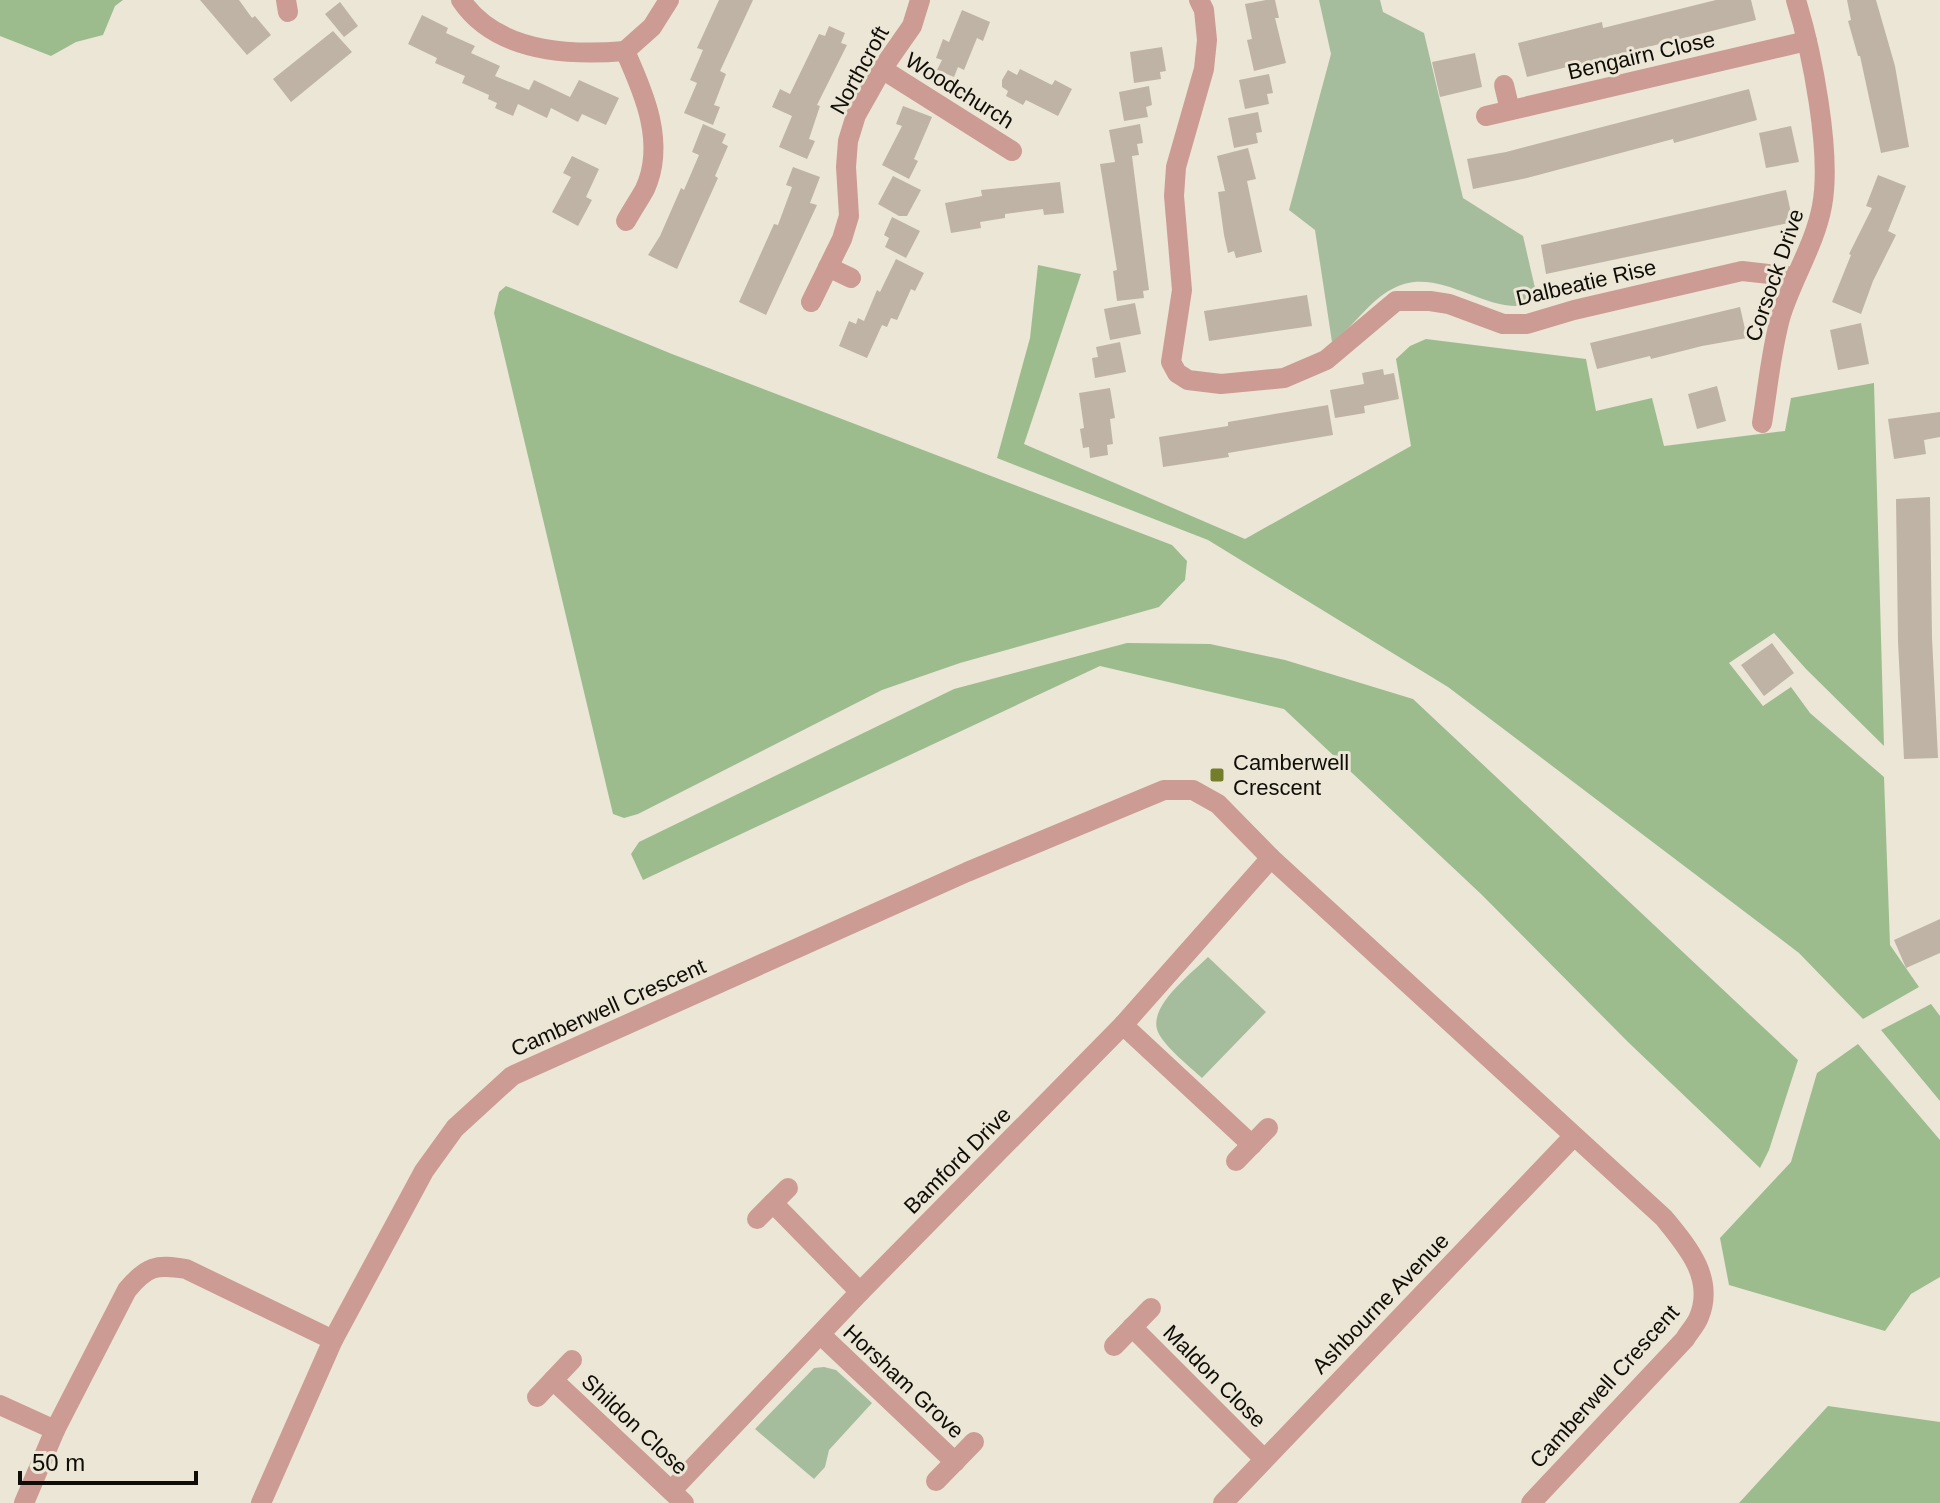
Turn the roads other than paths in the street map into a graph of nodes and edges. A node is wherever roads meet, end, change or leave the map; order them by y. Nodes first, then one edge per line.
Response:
1 (461, 0) edge
2 (669, 0) edge
3 (920, 0) edge
4 (1199, 0) edge
5 (1796, 0) edge
6 (1807, 41) junction
7 (625, 51) junction
8 (882, 69) junction
9 (1504, 85) dead end
10 (1510, 110) junction
11 (1486, 116) dead end
12 (1012, 151) dead end
13 (626, 221) dead end
14 (828, 267) junction
15 (1795, 277) junction
16 (851, 278) dead end
17 (811, 302) dead end
18 (1762, 423) dead end
19 (1271, 858) junction
20 (1123, 1025) junction
21 (1268, 1128) dead end
22 (1573, 1137) junction
23 (1252, 1145) junction
24 (1236, 1161) dead end
25 (757, 1219) dead end
26 (860, 1292) junction
27 (1151, 1308) dead end
28 (1132, 1327) junction
29 (821, 1335) junction
30 (333, 1340) junction
31 (1114, 1346) dead end
32 (572, 1360) dead end
33 (553, 1380) junction
34 (537, 1397) dead end
35 (0, 1405) edge
36 (55, 1430) junction
37 (974, 1442) dead end
38 (1264, 1459) junction
39 (955, 1462) junction
40 (936, 1481) dead end
41 (678, 1496) edge
42 (24, 1503) edge
43 (261, 1503) edge
44 (1223, 1503) edge
45 (1531, 1503) edge

1 - 7 street
2 - 7 street
3 - 8 street, Northcroft
4 - 15 street, Dalbeatie Rise
5 - 6 street, Corsock Drive
6 - 10 street, Bengairn Close
6 - 15 street, Corsock Drive
7 - 13 street
8 - 12 street, Woodchurch
8 - 14 street, Northcroft
9 - 10 street
10 - 11 street, Bengairn Close
14 - 16 street
14 - 17 street, Northcroft
15 - 18 street, Corsock Drive
19 - 20 street, Bamford Drive
19 - 22 street, Camberwell Crescent
19 - 30 street, Camberwell Crescent
20 - 23 street
20 - 26 street, Bamford Drive
21 - 23 street
22 - 38 street, Ashbourne Avenue
22 - 45 street, Camberwell Crescent
23 - 24 street
25 - 26 street
26 - 29 street, Bamford Drive
27 - 28 street
28 - 31 street
28 - 38 street, Maldon Close
29 - 39 street, Horsham Grove
29 - 41 street, Bamford Drive
30 - 36 street
30 - 43 street, Camberwell Crescent
32 - 33 street
33 - 34 street
33 - 41 street, Shildon Close
35 - 36 street
36 - 42 street
37 - 39 street
38 - 44 street, Ashbourne Avenue
39 - 40 street

